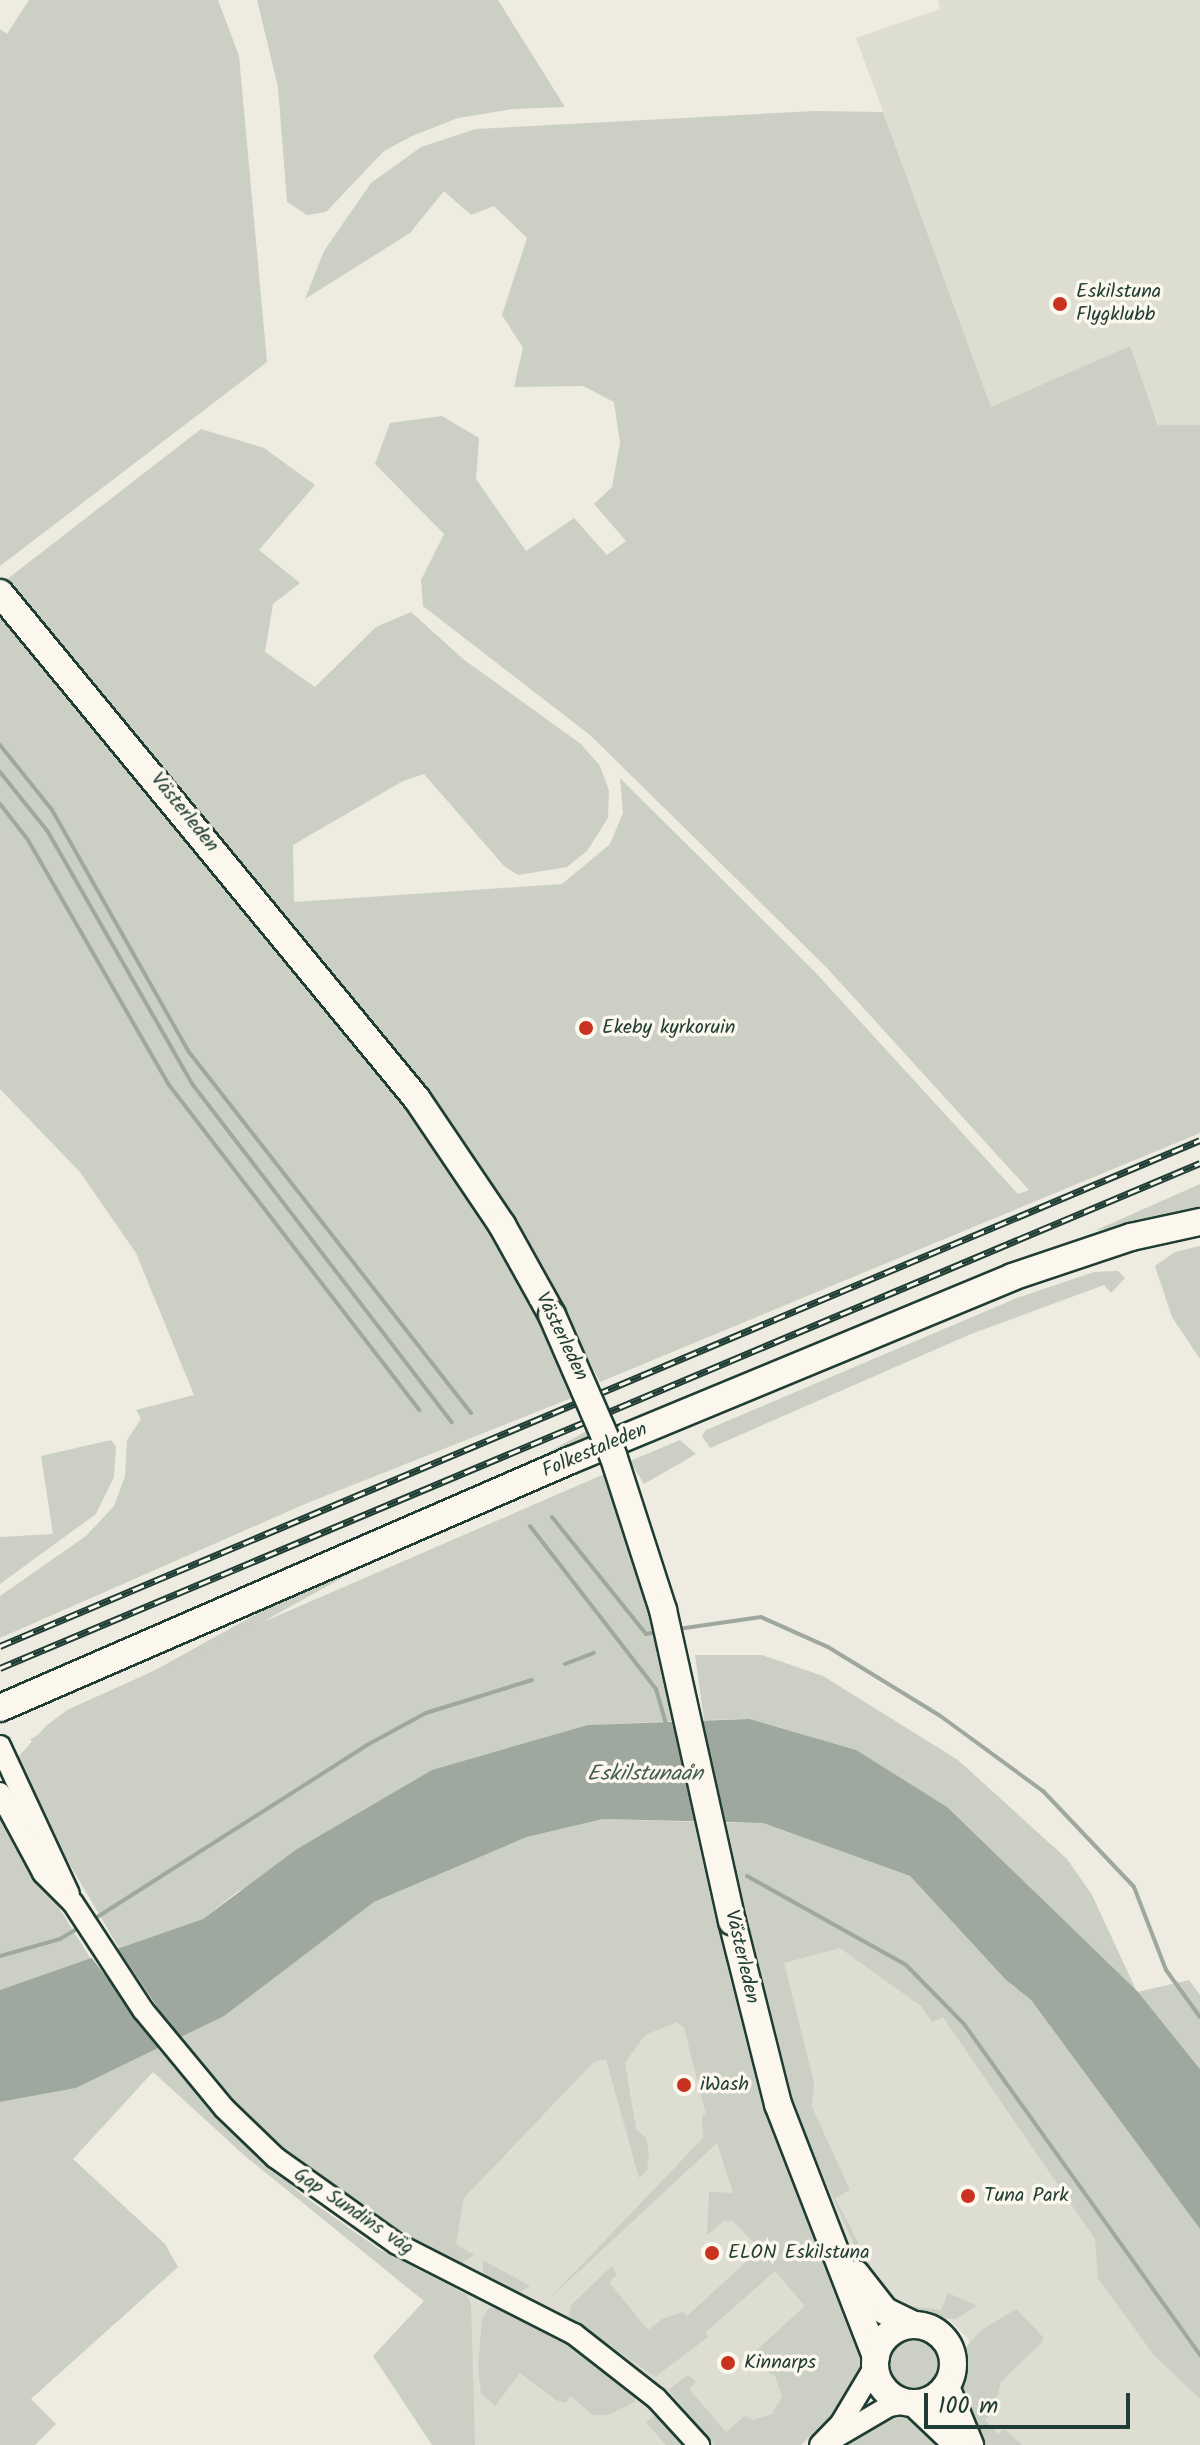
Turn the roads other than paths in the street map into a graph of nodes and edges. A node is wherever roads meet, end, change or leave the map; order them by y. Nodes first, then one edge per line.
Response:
1 (0, 593) edge
2 (1200, 1222) edge
3 (0, 1708) edge
4 (0, 1746) edge
5 (0, 1793) edge
6 (77, 1910) junction
7 (827, 2229) junction
8 (914, 2325) junction
9 (876, 2361) junction
10 (946, 2387) junction
11 (911, 2403) junction
12 (699, 2445) edge
13 (821, 2445) edge
14 (958, 2445) edge
15 (970, 2445) edge

1 - 7 main road, Västerleden, bridge
2 - 3 main road, Folkestaleden
4 - 6 street, Gap Sundins väg
5 - 6 street, Gap Sundins väg
6 - 12 street, Gap Sundins väg
7 - 8 main road, Västerleden
7 - 9 main road, Västerleden
8 - 9 main road
8 - 10 main road
9 - 11 main road
9 - 13 street
10 - 11 main road
10 - 15 main road
11 - 13 street
11 - 14 main road

